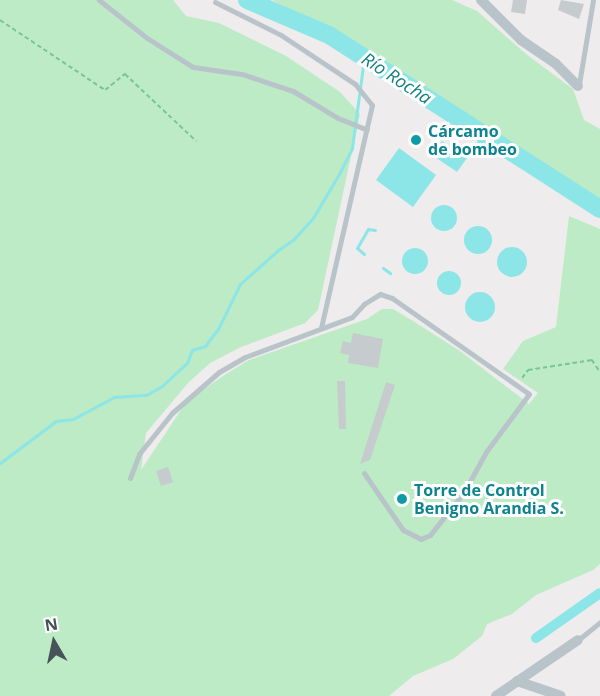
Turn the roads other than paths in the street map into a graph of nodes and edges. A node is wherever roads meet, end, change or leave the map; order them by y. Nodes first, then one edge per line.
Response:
1 (99, 0) edge
2 (481, 0) edge
3 (593, 0) edge
4 (215, 2) dead end
5 (578, 86) joint
6 (367, 130) junction
7 (321, 327) junction
8 (364, 473) dead end
9 (130, 478) dead end
10 (600, 622) edge
11 (578, 640) joint
12 (517, 681) junction
13 (496, 696) edge
14 (561, 696) edge

1 - 6 lane
2 - 5 street
3 - 5 lane
4 - 6 lane
6 - 7 lane
7 - 8 lane
7 - 9 lane
10 - 11 lane
11 - 12 street
12 - 13 street
12 - 14 street

